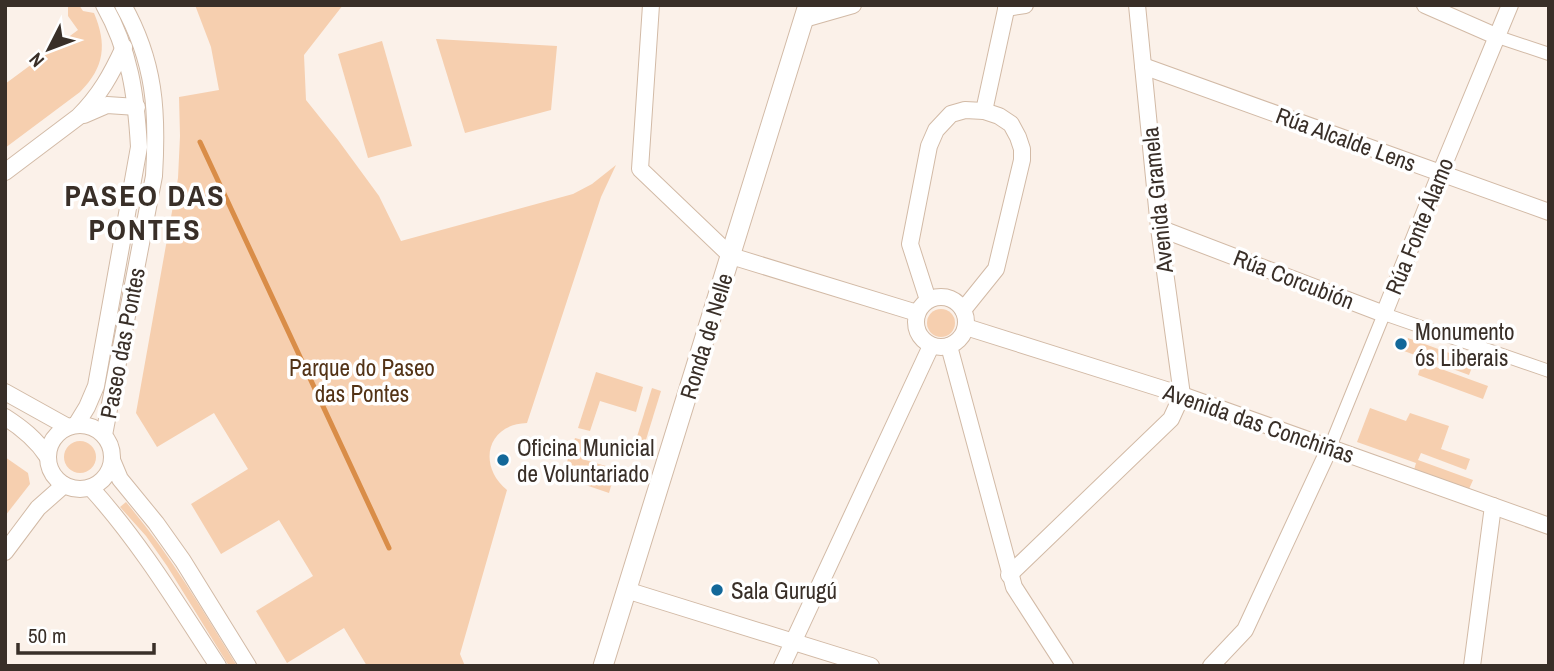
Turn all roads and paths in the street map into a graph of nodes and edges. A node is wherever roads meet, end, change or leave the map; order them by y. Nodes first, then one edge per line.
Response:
1 (104, 5) edge
2 (123, 5) edge
3 (652, 5) edge
4 (853, 5) edge
5 (1025, 5) edge
6 (1137, 5) edge
7 (1424, 5) edge
8 (1510, 5) edge
9 (1007, 7) edge
10 (806, 12) edge
11 (1498, 37) junction
12 (124, 47) junction
13 (1549, 54) edge
14 (1143, 66) junction
15 (137, 107) junction
16 (984, 111) junction
17 (78, 117) junction
18 (5, 172) edge
19 (1440, 174) junction
20 (1549, 212) edge
21 (1159, 228) junction
22 (731, 256) junction
23 (928, 300) junction
24 (964, 310) junction
25 (917, 313) junction
26 (1384, 314) junction
27 (966, 327) junction
28 (931, 346) junction
29 (949, 346) junction
30 (1549, 372) edge
31 (5, 392) edge
32 (1182, 395) junction
33 (5, 417) edge
34 (72, 426) junction
35 (104, 435) junction
36 (1330, 447) junction
37 (47, 456) junction
38 (112, 460) junction
39 (64, 485) junction
40 (91, 488) junction
41 (1493, 506) junction
42 (1549, 526) edge
43 (5, 552) edge
44 (1009, 575) junction
45 (626, 590) junction
46 (793, 642) junction
47 (218, 666) edge
48 (248, 666) edge
49 (603, 666) edge
50 (782, 666) edge
51 (871, 666) edge
52 (1065, 666) edge
53 (1211, 666) edge
54 (1472, 666) edge

1 - 12 street, Paseo das Pontes
2 - 35 street, Paseo das Pontes
3 - 22 street
4 - 10 street
5 - 9 street
6 - 14 street, Avenida Gramela
7 - 11 street
8 - 11 street, Rúa Fonte Álamo
9 - 16 street
10 - 22 street, Ronda de Nelle
11 - 13 street
11 - 19 street, Rúa Fonte Álamo
12 - 15 street, Paseo das Pontes
12 - 17 street
14 - 19 street, Rúa Alcalde Lens
14 - 21 street, Avenida Gramela
15 - 17 street
15 - 34 street, Paseo das Pontes
16 - 23 street
16 - 24 street
17 - 18 street
19 - 20 street, Rúa Alcalde Lens
19 - 26 street, Rúa Fonte Álamo
21 - 26 street, Rúa Corcubión
21 - 32 street, Avenida Gramela
22 - 25 street
22 - 45 street, Ronda de Nelle
23 - 24 street
23 - 25 street
24 - 27 street
25 - 28 street
26 - 30 street, Rúa Corcubión
26 - 36 street, Rúa Fonte Álamo
27 - 29 street
27 - 32 street, Avenida das Conchiñas
28 - 29 street
28 - 46 street
29 - 44 street
31 - 34 street
32 - 36 street, Avenida das Conchiñas
32 - 44 street
33 - 37 street
34 - 35 street
34 - 37 street
35 - 38 street
36 - 41 street, Avenida das Conchiñas
36 - 53 street
37 - 39 street
38 - 40 street
38 - 48 street
39 - 40 street
39 - 43 street
40 - 47 street
41 - 42 street, Avenida das Conchiñas
41 - 54 street
44 - 52 street
45 - 46 street
45 - 49 street, Ronda de Nelle
46 - 50 street
46 - 51 street

